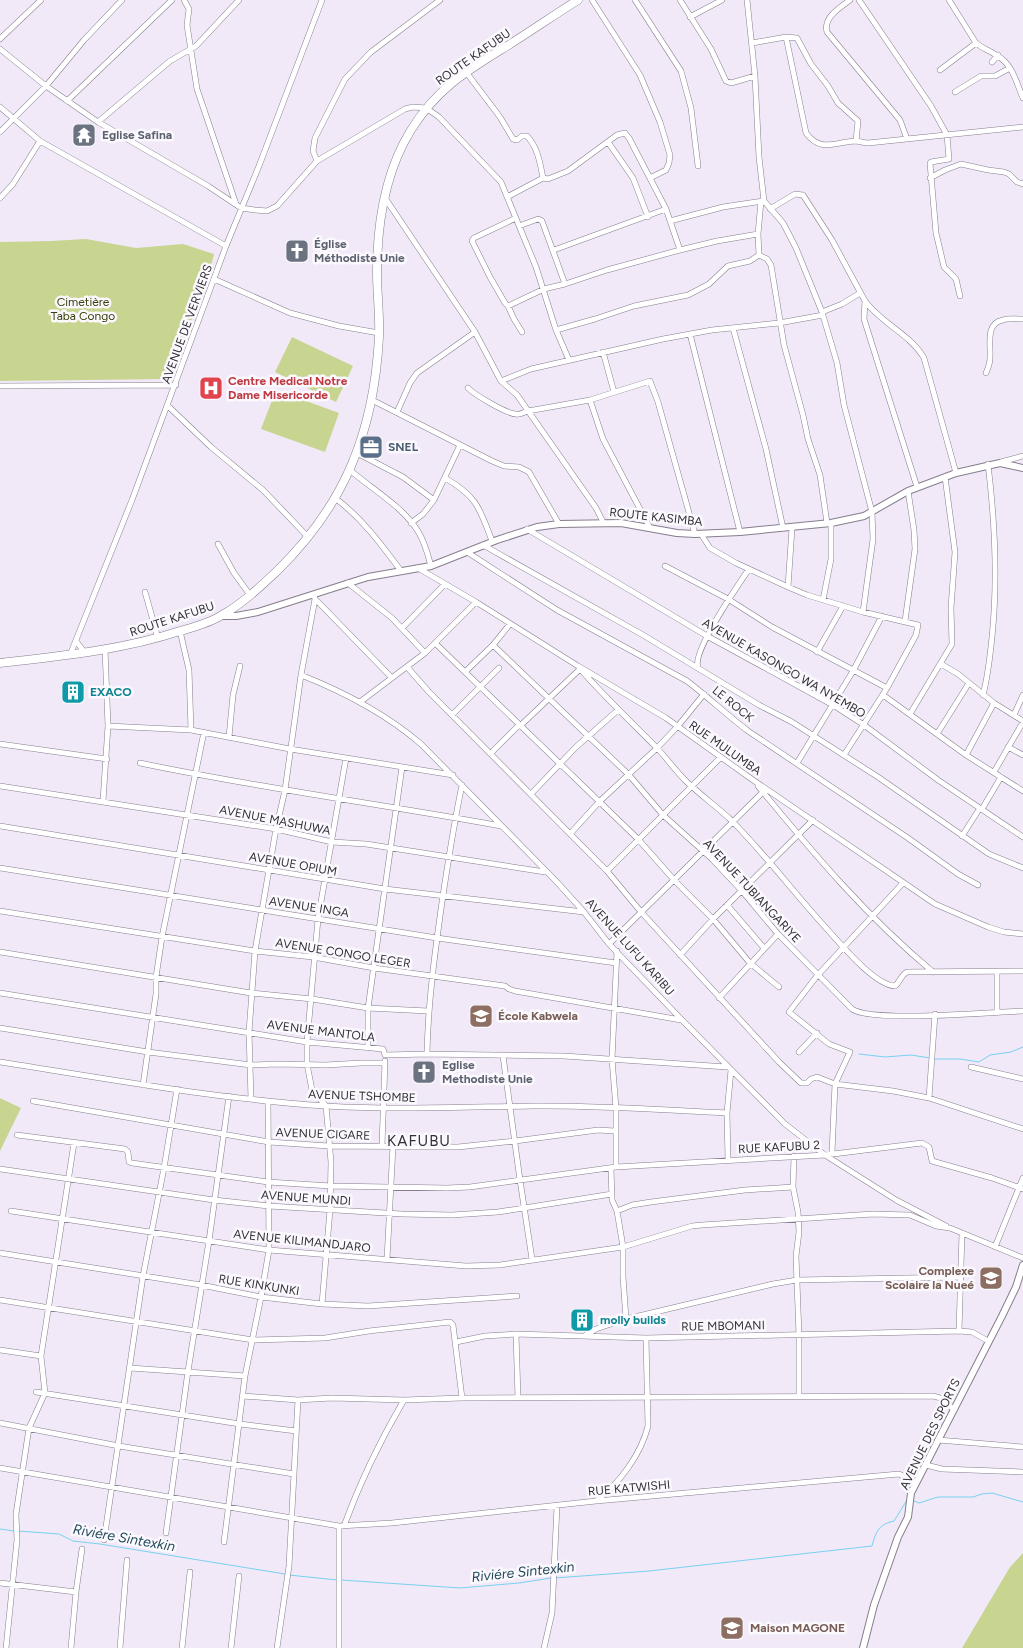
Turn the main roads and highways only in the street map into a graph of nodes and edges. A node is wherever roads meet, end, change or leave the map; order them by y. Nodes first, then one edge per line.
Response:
1 (578, 0) edge
2 (0, 663) edge

1 - 2 main road, ROUTE KAFUBU

